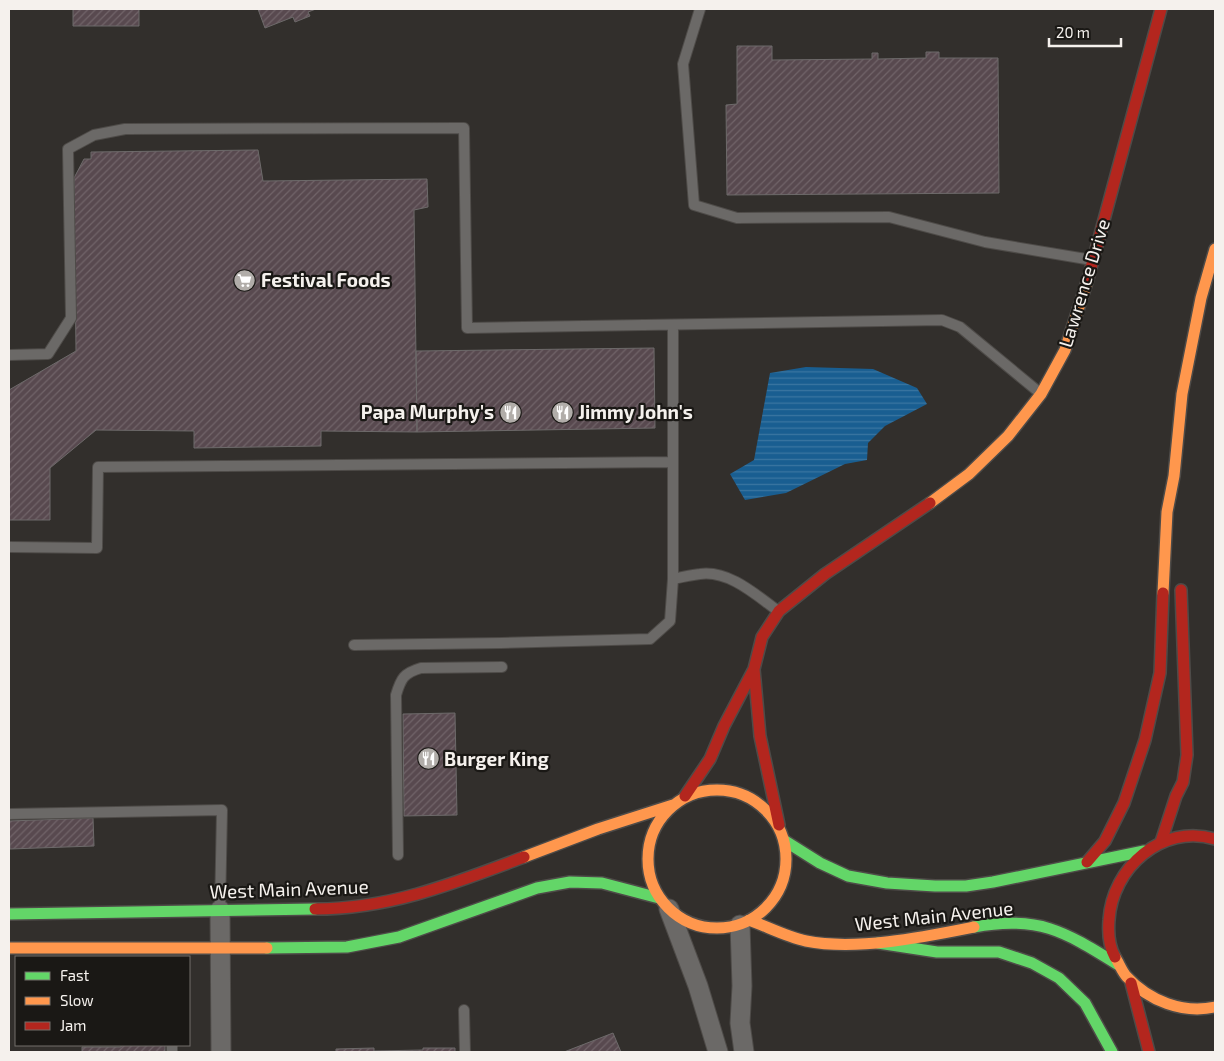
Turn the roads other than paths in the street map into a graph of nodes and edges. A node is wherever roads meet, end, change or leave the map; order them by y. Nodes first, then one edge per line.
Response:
1 (700, 9) edge
2 (1161, 9) edge
3 (1215, 249) edge
4 (1093, 260) junction
5 (673, 324) junction
6 (9, 355) edge
7 (1041, 394) junction
8 (673, 462) junction
9 (1174, 476) junction
10 (1179, 511) dead end
11 (9, 547) edge
12 (673, 579) junction
13 (1180, 580) dead end
14 (779, 611) junction
15 (354, 645) dead end
16 (502, 667) dead end
17 (754, 669) junction
18 (686, 796) junction
19 (673, 805) junction
20 (9, 814) edge
21 (779, 826) junction
22 (1215, 838) edge
23 (784, 841) junction
24 (1161, 842) junction
25 (1144, 851) junction
26 (398, 855) dead end
27 (1087, 862) junction
28 (664, 903) junction
29 (220, 910) junction
30 (9, 914) edge
31 (745, 922) junction
32 (878, 943) junction
33 (9, 948) edge
34 (220, 949) junction
35 (1117, 964) junction
36 (1131, 983) junction
37 (1214, 1007) edge
38 (464, 1010) dead end
39 (221, 1052) edge
40 (465, 1052) edge
41 (718, 1052) edge
42 (744, 1052) edge
43 (1112, 1052) edge
44 (1149, 1052) edge

1 - 4 lane
2 - 4 main road, Lawrence Drive
3 - 9 main road
4 - 7 main road, Lawrence Drive
5 - 6 lane
5 - 7 lane
5 - 8 lane
7 - 14 main road, Lawrence Drive
8 - 11 lane
8 - 12 lane
9 - 10 main road
9 - 27 main road
12 - 14 lane
12 - 15 lane
13 - 24 main road
14 - 17 main road, Lawrence Drive
16 - 26 lane
17 - 18 main road, Lawrence Drive
17 - 21 main road, Lawrence Drive
18 - 19 main road
18 - 21 main road
19 - 28 main road
19 - 29 main road, West Main Avenue
20 - 29 lane
21 - 23 main road
22 - 24 main road
23 - 27 main road, West Main Avenue
23 - 31 main road
24 - 25 main road
25 - 27 main road, West Main Avenue
25 - 35 main road
28 - 31 main road
28 - 34 main road
28 - 41 street
29 - 30 main road, West Main Avenue
29 - 34 street
31 - 32 main road, West Main Avenue
31 - 42 street
32 - 35 main road, West Main Avenue
32 - 43 main road
33 - 34 main road
34 - 39 street
35 - 36 main road
36 - 37 main road
36 - 44 main road
38 - 40 lane

